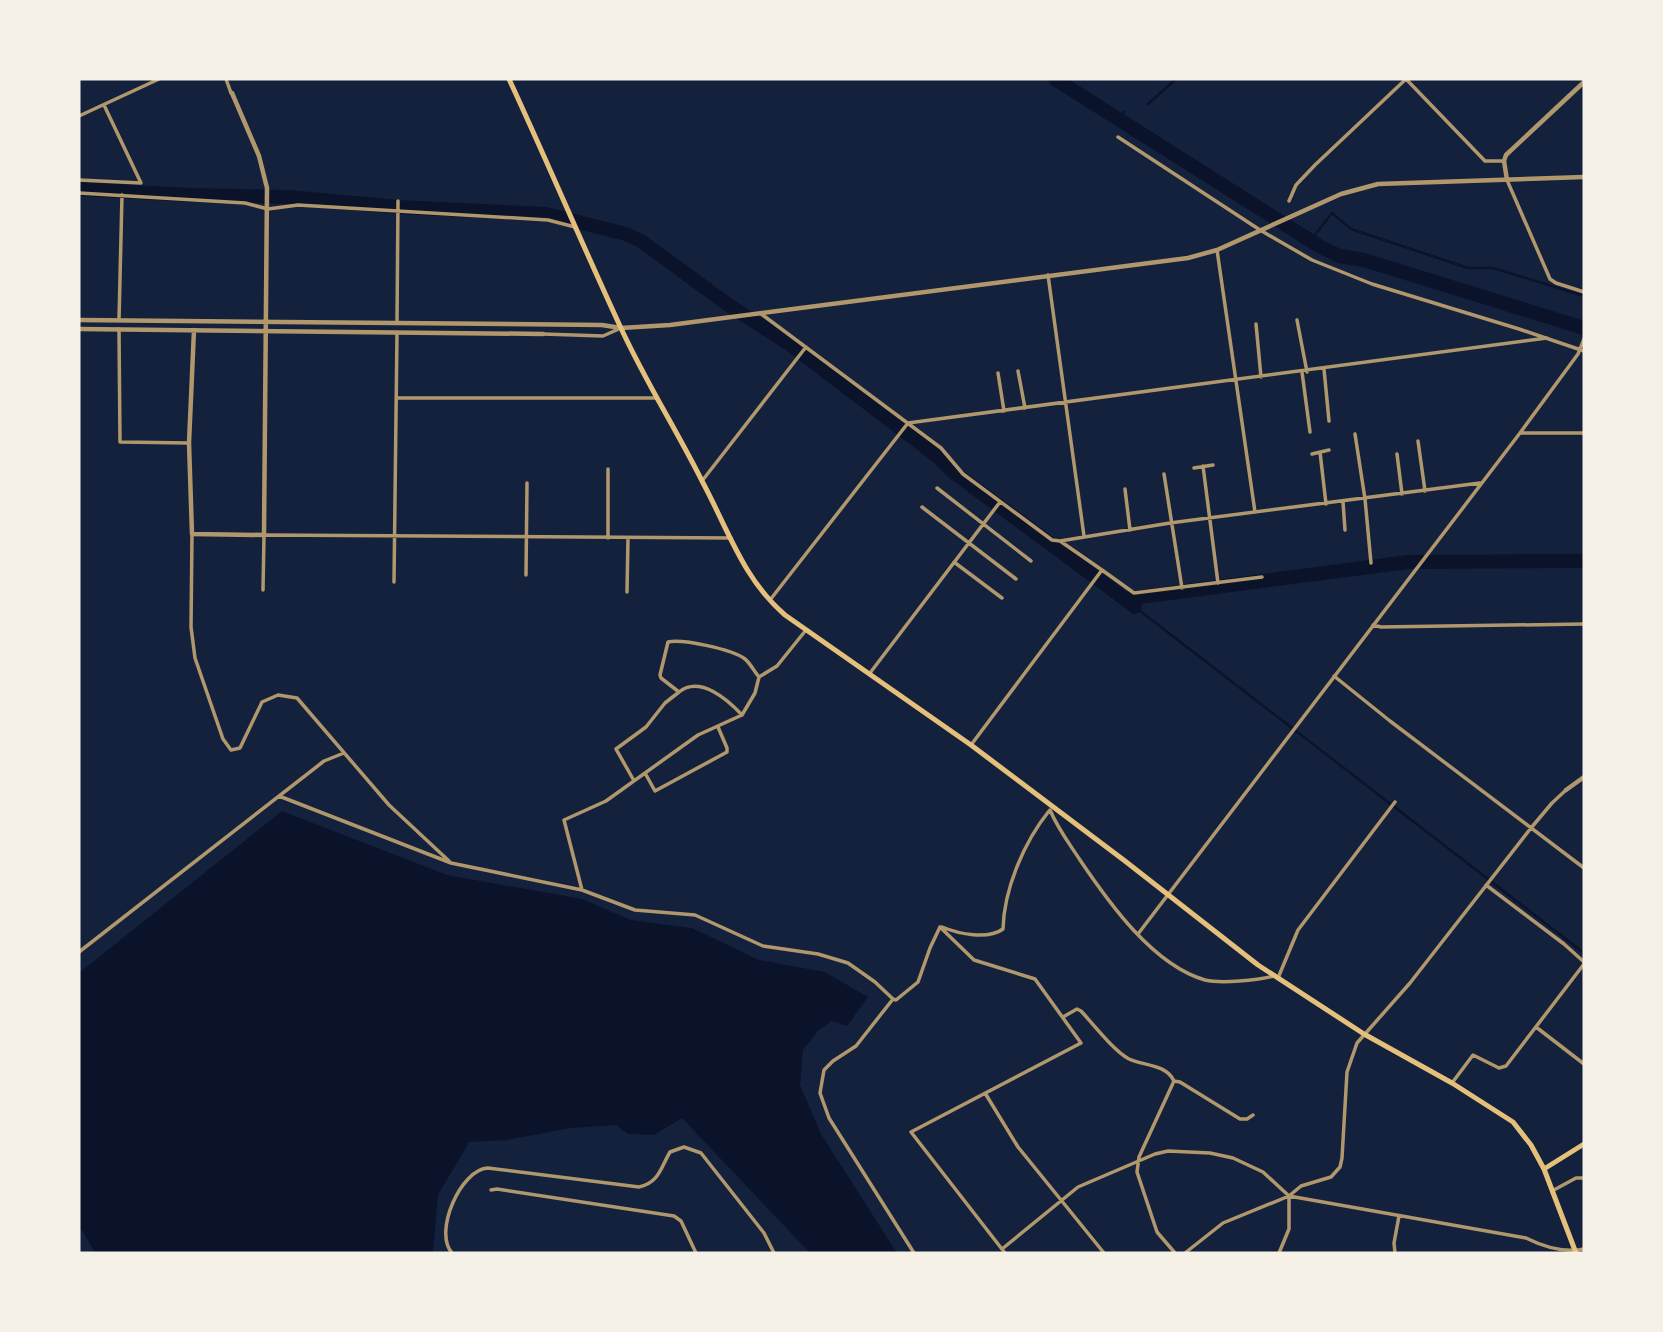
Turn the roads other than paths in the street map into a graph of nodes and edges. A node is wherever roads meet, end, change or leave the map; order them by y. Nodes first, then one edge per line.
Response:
1 (159, 79) edge
2 (226, 79) edge
3 (509, 79) edge
4 (1406, 79) edge
5 (1584, 82) edge
6 (232, 93) joint
7 (104, 104) junction
8 (79, 116) edge
9 (1118, 137) dead end
10 (1504, 161) junction
11 (1584, 177) edge
12 (79, 180) edge
13 (1507, 180) junction
14 (79, 193) edge
15 (122, 195) junction
16 (1289, 201) dead end
17 (398, 202) dead end
18 (268, 209) junction
19 (398, 212) junction
20 (577, 226) junction
21 (1260, 230) junction
22 (1217, 250) junction
23 (1048, 275) junction
24 (1584, 292) edge
25 (760, 313) junction
26 (79, 320) edge
27 (119, 320) junction
28 (1297, 320) dead end
29 (266, 322) junction
30 (397, 322) junction
31 (1256, 324) dead end
32 (621, 328) junction
33 (79, 329) edge
34 (120, 329) junction
35 (194, 330) junction
36 (266, 331) junction
37 (397, 333) junction
38 (543, 334) joint
39 (1547, 338) junction
40 (1584, 339) edge
41 (805, 349) junction
42 (1582, 349) edge
43 (1324, 369) junction
44 (1018, 371) dead end
45 (1304, 372) junction
46 (998, 373) dead end
47 (1261, 377) junction
48 (1235, 380) junction
49 (396, 398) junction
50 (658, 398) junction
51 (1065, 403) junction
52 (1025, 408) junction
53 (1004, 411) junction
54 (1329, 421) dead end
55 (907, 424) junction
56 (1310, 432) dead end
57 (1520, 433) junction
58 (1584, 433) edge
59 (1355, 434) dead end
60 (1419, 440) dead end
61 (189, 443) junction
62 (1329, 450) dead end
63 (1320, 452) junction
64 (1312, 454) dead end
65 (1397, 454) dead end
66 (1213, 465) dead end
67 (1203, 466) junction
68 (1194, 467) dead end
69 (608, 469) dead end
70 (1164, 474) dead end
71 (702, 481) junction
72 (527, 483) dead end
73 (1480, 483) junction
74 (937, 488) dead end
75 (1125, 489) dead end
76 (1425, 491) junction
77 (1402, 494) junction
78 (1365, 499) junction
79 (1000, 502) junction
80 (1343, 502) junction
81 (1326, 504) junction
82 (922, 507) dead end
83 (1255, 512) junction
84 (1210, 519) junction
85 (1170, 523) junction
86 (982, 525) junction
87 (1130, 530) junction
88 (1345, 530) dead end
89 (192, 534) junction
90 (264, 534) junction
91 (394, 536) junction
92 (1084, 536) junction
93 (526, 538) junction
94 (608, 538) junction
95 (628, 538) junction
96 (731, 538) junction
97 (1060, 541) junction
98 (970, 542) junction
99 (1031, 561) dead end
100 (954, 562) junction
101 (1371, 563) dead end
102 (1101, 572) junction
103 (526, 575) dead end
104 (1262, 578) dead end
105 (1016, 579) dead end
106 (394, 582) dead end
107 (1218, 583) junction
108 (1182, 588) junction
109 (263, 590) dead end
110 (627, 592) dead end
111 (1002, 598) dead end
112 (769, 601) junction
113 (1584, 624) edge
114 (1373, 625) junction
115 (806, 630) junction
116 (870, 673) junction
117 (1334, 676) junction
118 (759, 677) junction
119 (679, 692) junction
120 (742, 715) junction
121 (718, 727) junction
122 (971, 745) junction
123 (344, 753) junction
124 (645, 773) junction
125 (1584, 778) edge
126 (633, 780) junction
127 (1566, 790) joint
128 (279, 796) junction
129 (1395, 802) dead end
130 (1051, 808) junction
131 (1531, 828) junction
132 (451, 863) junction
133 (1584, 868) edge
134 (1486, 885) junction
135 (582, 890) junction
136 (1168, 894) junction
137 (940, 927) junction
138 (1138, 934) junction
139 (79, 952) edge
140 (1584, 963) edge
141 (1276, 977) junction
142 (893, 999) junction
143 (1063, 1017) junction
144 (1536, 1027) junction
145 (1364, 1034) junction
146 (1584, 1064) edge
147 (1174, 1081) junction
148 (1452, 1083) junction
149 (985, 1093) junction
150 (1253, 1115) dead end
151 (1584, 1144) edge
152 (1138, 1163) junction
153 (1544, 1169) junction
154 (1584, 1178) edge
155 (491, 1190) dead end
156 (1552, 1191) junction
157 (1289, 1196) junction
158 (1061, 1201) junction
159 (1399, 1216) junction
160 (1584, 1249) edge
161 (1004, 1251) edge
162 (1576, 1252) edge
163 (452, 1253) edge
164 (696, 1253) edge
165 (775, 1253) edge
166 (914, 1253) edge
167 (1104, 1253) edge
168 (1175, 1253) edge
169 (1185, 1253) edge
170 (1279, 1253) edge
171 (1395, 1253) edge

1 - 7 street
2 - 6 street
3 - 20 main road
4 - 10 street
4 - 16 street
5 - 10 street
6 - 18 street
7 - 8 street
7 - 12 street
9 - 21 street
10 - 13 street
11 - 13 street
13 - 21 street
13 - 24 street
14 - 15 street
15 - 18 street
15 - 27 street
17 - 19 street
18 - 19 street
18 - 29 street
19 - 20 street
19 - 30 street
20 - 32 main road
21 - 22 street
21 - 39 street
22 - 23 street
22 - 48 street
23 - 25 street
23 - 51 street
25 - 32 street
25 - 41 street
26 - 27 street
27 - 29 street
28 - 45 street
29 - 30 street
29 - 36 street
30 - 32 street
31 - 47 street
32 - 38 street
32 - 50 main road
33 - 34 street
34 - 35 street
34 - 61 street
35 - 36 street
35 - 61 street
36 - 37 street
36 - 90 street
37 - 38 street
37 - 49 street
39 - 42 street
39 - 43 street
40 - 42 street
41 - 55 street
41 - 71 street
42 - 57 street
43 - 45 street
43 - 54 street
44 - 52 street
45 - 47 street
45 - 56 street
46 - 53 street
47 - 48 street
48 - 51 street
48 - 83 street
49 - 50 street
49 - 91 street
50 - 71 main road
51 - 52 street
51 - 92 street
52 - 53 street
53 - 55 street
55 - 79 street
55 - 112 street
57 - 58 street
57 - 73 street
59 - 78 street
60 - 76 street
61 - 89 street
62 - 63 street
63 - 64 street
63 - 81 street
65 - 77 street
66 - 67 street
67 - 68 street
67 - 84 street
69 - 94 street
70 - 85 street
71 - 96 main road
72 - 93 street
73 - 76 street
73 - 114 street
74 - 86 street
75 - 87 street
76 - 77 street
77 - 78 street
78 - 80 street
78 - 101 street
79 - 86 street
79 - 97 street
80 - 81 street
80 - 88 street
81 - 83 street
82 - 98 street
83 - 84 street
84 - 85 street
84 - 107 street
85 - 87 street
85 - 108 street
86 - 98 street
86 - 99 street
87 - 92 street
89 - 90 street
89 - 123 street
90 - 91 street
90 - 109 street
91 - 93 street
91 - 106 street
92 - 97 street
93 - 94 street
93 - 103 street
94 - 95 street
95 - 96 street
95 - 110 street
96 - 112 main road
97 - 102 street
98 - 100 street
98 - 105 street
100 - 111 street
100 - 116 street
102 - 108 street
102 - 122 street
104 - 107 street
107 - 108 street
112 - 115 main road
113 - 114 street
114 - 117 street
115 - 116 main road
115 - 118 street
116 - 122 main road
117 - 131 street
117 - 136 street
118 - 119 street
118 - 120 street
119 - 120 street
119 - 126 street
120 - 121 street
121 - 124 street
121 - 124 street
122 - 130 main road
123 - 128 street
123 - 132 street
124 - 126 street
125 - 127 street
126 - 135 street
127 - 131 street
128 - 132 street
128 - 139 street
129 - 141 street
130 - 136 main road
130 - 137 street
130 - 138 street
131 - 133 street
131 - 134 street
132 - 135 street
134 - 140 street
134 - 145 street
135 - 142 street
136 - 138 street
136 - 141 main road
137 - 142 street
137 - 143 street
138 - 141 street
140 - 144 street
141 - 145 main road
142 - 166 street
143 - 147 street
143 - 149 street
144 - 146 street
144 - 148 street
145 - 148 main road
145 - 157 street
147 - 150 street
147 - 152 street
148 - 153 main road
149 - 158 street
149 - 161 street
151 - 153 main road
152 - 157 street
152 - 158 street
152 - 168 street
153 - 156 main road
154 - 156 street
155 - 164 street
156 - 162 main road
157 - 159 street
157 - 169 street
157 - 170 street
158 - 161 street
158 - 167 street
159 - 162 street
159 - 171 street
160 - 162 street
163 - 165 street

